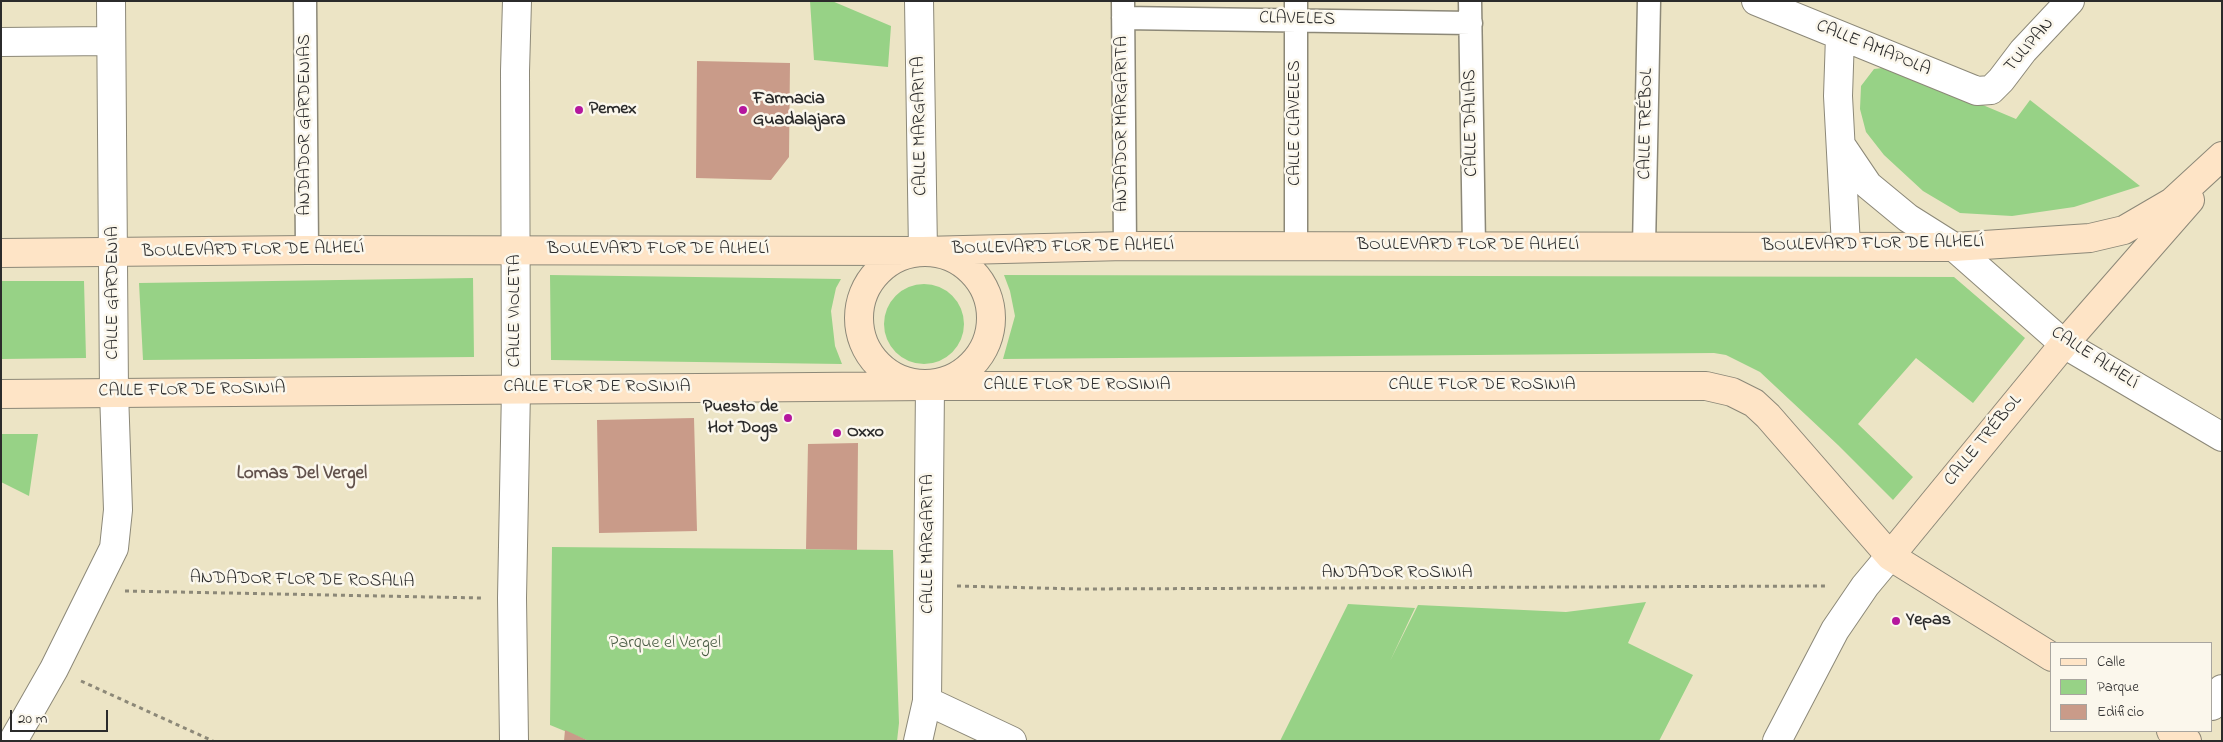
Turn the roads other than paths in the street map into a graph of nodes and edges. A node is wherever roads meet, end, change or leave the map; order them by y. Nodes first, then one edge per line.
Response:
1 (111, 1) edge
2 (305, 1) edge
3 (517, 1) edge
4 (919, 1) edge
5 (1649, 1) edge
6 (1756, 1) edge
7 (2070, 1) edge
8 (1123, 10) edge
9 (1296, 11) edge
10 (1471, 12) edge
11 (1840, 36) junction
12 (111, 41) junction
13 (1, 42) edge
14 (1991, 90) joint
15 (1841, 145) junction
16 (2222, 156) edge
17 (2222, 162) edge
18 (1124, 246) junction
19 (1296, 246) junction
20 (1474, 246) junction
21 (1846, 246) junction
22 (1644, 247) junction
23 (1954, 247) junction
24 (515, 249) junction
25 (307, 250) junction
26 (923, 250) junction
27 (114, 252) junction
28 (1, 254) edge
29 (2064, 344) junction
30 (930, 386) junction
31 (516, 388) junction
32 (114, 392) junction
33 (1, 394) edge
34 (2222, 437) edge
35 (1890, 556) junction
36 (2050, 656) edge
37 (2222, 689) edge
38 (927, 701) junction
39 (2213, 704) edge
40 (2173, 732) edge
41 (13, 741) edge
42 (514, 741) edge
43 (918, 741) edge
44 (1012, 741) edge
45 (1777, 741) edge
46 (2189, 741) edge

1 - 12 street, CALLE GARDENIA
2 - 25 street, ANDADOR GARDENIAS
3 - 24 street, CALLE VIOLETA
4 - 26 street, CALLE MARGARITA
5 - 22 street, CALLE TRÉBOL
6 - 11 street, CALLE AMAPOLA
7 - 14 street, TULIPAN
8 - 9 street, CLAVELES
8 - 18 street, ANDADOR MARGARITA
9 - 10 street, CLAVELES
9 - 19 street, CALLE CLAVELES
10 - 20 street, CALLE DALIAS
11 - 14 street, CALLE AMAPOLA
11 - 15 street
12 - 13 street
12 - 27 street, CALLE GARDENIA
15 - 21 street
15 - 23 street, CALLE ALHELÍ
16 - 23 main road, BOULEVARD FLOR DE ALHELÍ
17 - 29 main road, CALLE TRÉBOL
18 - 19 main road, BOULEVARD FLOR DE ALHELÍ
18 - 26 main road, BOULEVARD FLOR DE ALHELÍ
19 - 20 main road, BOULEVARD FLOR DE ALHELÍ
20 - 22 main road, BOULEVARD FLOR DE ALHELÍ
21 - 22 main road, BOULEVARD FLOR DE ALHELÍ
21 - 23 main road, BOULEVARD FLOR DE ALHELÍ
23 - 29 street, CALLE ALHELÍ
24 - 25 main road, BOULEVARD FLOR DE ALHELÍ
24 - 26 main road, BOULEVARD FLOR DE ALHELÍ
24 - 31 street, CALLE VIOLETA
25 - 27 main road, BOULEVARD FLOR DE ALHELÍ
26 - 30 main road
26 - 30 main road
27 - 28 main road, BOULEVARD FLOR DE ALHELÍ
27 - 32 street, CALLE GARDENIA
29 - 34 street, CALLE ALHELÍ
29 - 35 main road, CALLE TRÉBOL
30 - 31 main road, CALLE FLOR DE ROSINIA
30 - 35 main road, CALLE FLOR DE ROSINIA
30 - 38 street, CALLE MARGARITA
31 - 32 main road, CALLE FLOR DE ROSINIA
31 - 42 street, CALLE VIOLETA
32 - 33 main road, CALLE FLOR DE ROSINIA
32 - 41 street, CALLE GARDENIA
35 - 36 main road, CALLE FLOR DE ROSINIA
35 - 45 street, CALLE TRÉBOL
37 - 39 street
38 - 43 street, CALLE MARGARITA
38 - 44 street
40 - 46 main road

